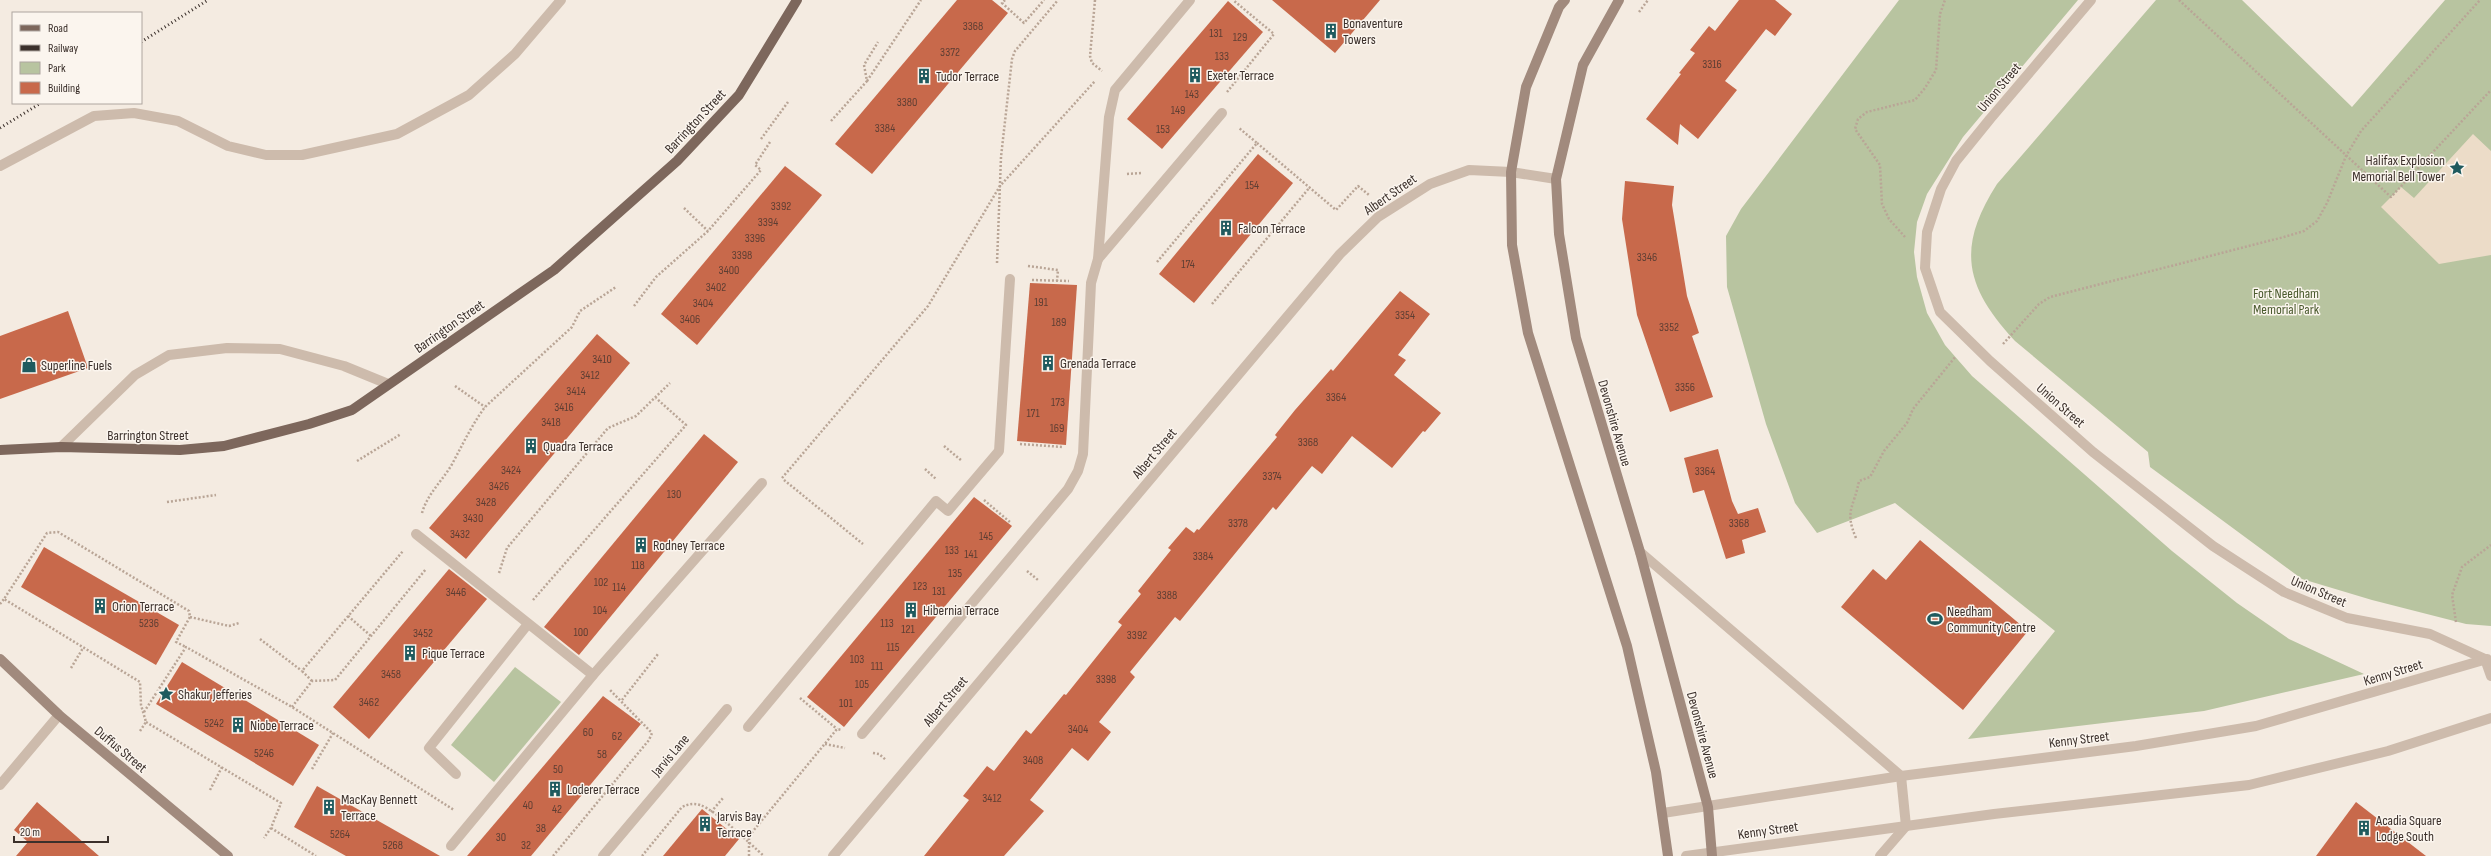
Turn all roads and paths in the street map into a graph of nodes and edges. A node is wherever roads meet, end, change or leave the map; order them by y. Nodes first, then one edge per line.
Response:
1 (561, 0) edge
2 (797, 0) edge
3 (921, 0) edge
4 (1005, 0) edge
5 (1044, 0) edge
6 (1058, 0) edge
7 (1095, 0) edge
8 (1190, 0) edge
9 (1233, 0) edge
10 (1565, 0) edge
11 (1619, 0) edge
12 (1648, 0) edge
13 (1945, 0) edge
14 (2091, 0) edge
15 (2179, 0) edge
16 (2480, 0) edge
17 (1634, 17) dead end
18 (878, 42) dead end
19 (1107, 67) dead end
20 (1103, 72) junction
21 (867, 81) junction
22 (2491, 90) edge
23 (788, 102) dead end
24 (1222, 113) junction
25 (831, 121) dead end
26 (761, 138) dead end
27 (770, 142) dead end
28 (1257, 143) junction
29 (2346, 156) junction
30 (0, 166) edge
31 (1511, 172) junction
32 (1556, 179) junction
33 (1000, 186) junction
34 (1310, 187) junction
35 (1369, 195) dead end
36 (684, 208) dead end
37 (708, 231) junction
38 (1927, 248) junction
39 (1098, 259) junction
40 (1157, 262) dead end
41 (997, 264) dead end
42 (1049, 268) dead end
43 (1010, 279) dead end
44 (1035, 280) dead end
45 (1057, 281) junction
46 (1072, 282) dead end
47 (616, 287) dead end
48 (1212, 304) dead end
49 (634, 306) dead end
50 (1969, 340) junction
51 (1990, 361) junction
52 (670, 383) dead end
53 (388, 384) junction
54 (455, 386) dead end
55 (656, 398) junction
56 (485, 407) junction
57 (401, 434) dead end
58 (1016, 444) dead end
59 (944, 446) dead end
60 (1037, 446) dead end
61 (61, 447) junction
62 (0, 450) edge
63 (966, 456) dead end
64 (357, 461) dead end
65 (782, 478) dead end
66 (762, 483) dead end
67 (788, 483) dead end
68 (216, 495) dead end
69 (167, 502) dead end
70 (425, 503) dead end
71 (987, 503) dead end
72 (1011, 523) dead end
73 (416, 534) joint
74 (1856, 538) dead end
75 (863, 544) dead end
76 (2491, 545) edge
77 (1640, 552) junction
78 (430, 564) dead end
79 (1026, 570) dead end
80 (1042, 583) dead end
81 (493, 595) junction
82 (4, 599) junction
83 (0, 604) edge
84 (348, 616) junction
85 (518, 616) junction
86 (190, 617) junction
87 (239, 622) dead end
88 (528, 624) junction
89 (2459, 626) dead end
90 (372, 636) junction
91 (260, 639) dead end
92 (186, 647) junction
93 (83, 648) junction
94 (658, 654) dead end
95 (2488, 658) edge
96 (0, 659) edge
97 (71, 668) dead end
98 (302, 671) junction
99 (593, 675) junction
100 (2491, 676) edge
101 (312, 681) junction
102 (612, 692) dead end
103 (622, 700) junction
104 (809, 705) dead end
105 (292, 707) junction
106 (727, 709) dead end
107 (144, 712) junction
108 (58, 715) junction
109 (2491, 718) edge
110 (146, 722) junction
111 (748, 726) dead end
112 (837, 729) junction
113 (140, 731) dead end
114 (333, 733) junction
115 (862, 734) joint
116 (825, 744) junction
117 (840, 748) dead end
118 (222, 767) junction
119 (312, 769) dead end
120 (456, 774) dead end
121 (1902, 776) junction
122 (0, 784) edge
123 (210, 790) dead end
124 (723, 798) dead end
125 (1708, 807) junction
126 (711, 812) junction
127 (459, 813) dead end
128 (1663, 813) junction
129 (1906, 826) junction
130 (271, 828) junction
131 (264, 838) dead end
132 (749, 843) junction
133 (451, 846) dead end
134 (1712, 854) edge
135 (228, 856) edge
136 (316, 856) edge
137 (554, 856) edge
138 (602, 856) edge
139 (642, 856) edge
140 (749, 856) edge
141 (764, 856) edge
142 (833, 856) edge
143 (1668, 856) edge
144 (1686, 856) edge
145 (1880, 856) edge

1 - 30 street
2 - 53 main road, Barrington Street
3 - 21 path
4 - 5 path
6 - 33 path
7 - 20 path
8 - 39 street
9 - 24 path
10 - 31 street
11 - 32 street, Devonshire Avenue
12 - 17 path
13 - 38 path
14 - 38 street, Union Street
15 - 29 path
16 - 29 path
18 - 21 path
19 - 20 path
20 - 33 path
21 - 25 path
22 - 29 path
23 - 26 path
24 - 28 path
24 - 39 street
27 - 37 path
28 - 34 path
28 - 40 path
29 - 51 path
31 - 32 street, Albert Street
31 - 128 street
31 - 142 street, Albert Street
32 - 77 street, Devonshire Avenue
33 - 41 path
33 - 65 path
34 - 35 path
34 - 48 path
36 - 37 path
37 - 49 path
38 - 50 street, Union Street
39 - 115 street
42 - 45 path
43 - 111 street
44 - 45 path
45 - 46 path
47 - 56 path
50 - 51 street, Union Street
50 - 74 path
51 - 95 street, Union Street
52 - 55 path
53 - 61 main road, Barrington Street
53 - 61 street
54 - 56 path
55 - 81 path
55 - 85 path
56 - 70 path
57 - 64 path
58 - 60 path
59 - 63 path
61 - 62 main road, Barrington Street
66 - 99 street
67 - 75 path
68 - 69 path
71 - 72 path
73 - 81 street
73 - 84 path
76 - 89 path
77 - 121 street
77 - 125 street, Devonshire Avenue
78 - 90 path
79 - 80 path
81 - 85 street
82 - 83 path
82 - 86 path
82 - 93 path
84 - 90 path
84 - 98 path
85 - 88 street
86 - 87 path
86 - 92 path
88 - 99 street
88 - 120 street
90 - 101 path
91 - 98 path
92 - 105 path
92 - 107 path
93 - 97 path
93 - 107 path
94 - 103 path
95 - 100 street
95 - 121 street, Kenny Street
96 - 108 street, Duffus Street
98 - 101 path
99 - 133 street
101 - 105 path
102 - 103 path
103 - 137 path
104 - 112 path
105 - 114 path
106 - 138 street, Jarvis Lane
107 - 110 path
108 - 122 street
108 - 135 street, Duffus Street
109 - 129 street, Kenny Street
110 - 113 path
110 - 118 path
112 - 115 path
112 - 116 path
114 - 119 path
114 - 127 path
116 - 117 path
116 - 132 path
118 - 123 path
118 - 130 path
121 - 125 street, Kenny Street
121 - 129 street
124 - 126 path
125 - 128 street, Kenny Street
125 - 134 street, Devonshire Avenue
126 - 132 path
126 - 139 path
128 - 143 street
129 - 134 street, Kenny Street
129 - 145 street
130 - 131 path
130 - 136 path
132 - 140 path
132 - 141 path
134 - 144 street, Kenny Street

